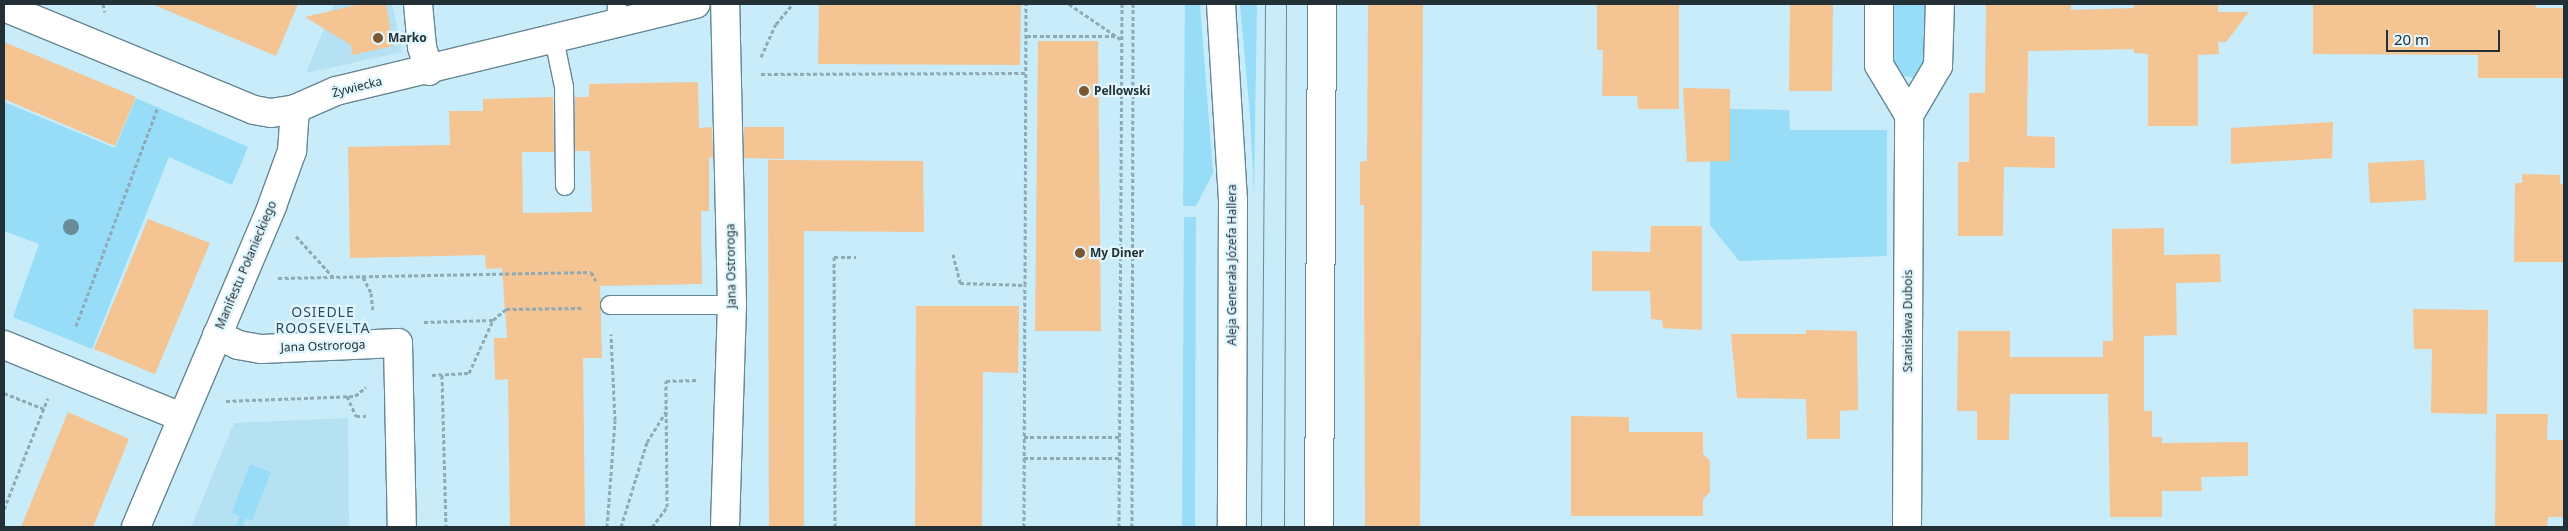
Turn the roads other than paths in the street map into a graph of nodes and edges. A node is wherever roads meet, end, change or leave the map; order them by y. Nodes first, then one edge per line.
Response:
1 (418, 4) edge
2 (696, 4) edge
3 (725, 4) edge
4 (1221, 4) edge
5 (1322, 4) edge
6 (1879, 4) edge
7 (1940, 4) edge
8 (4, 7) edge
9 (45, 13) edge
10 (616, 14) edge
11 (554, 39) junction
12 (429, 71) junction
13 (296, 109) junction
14 (1908, 115) junction
15 (565, 186) dead end
16 (610, 305) road end
17 (732, 305) junction
18 (217, 335) junction
19 (4, 345) edge
20 (181, 418) junction
21 (136, 527) edge
22 (402, 527) edge
23 (725, 527) edge
24 (1232, 527) edge
25 (1318, 527) edge
26 (1907, 527) edge

1 - 12 street
2 - 10 street, Żywiecka
3 - 17 street, Jana Ostroroga
4 - 24 street, Aleja Generała Józefa Hallera
5 - 25 street
6 - 14 street
7 - 14 street
8 - 9 street, Żywiecka
9 - 13 street, Żywiecka
10 - 11 street, Żywiecka
11 - 12 street, Żywiecka
11 - 15 lane
12 - 13 street, Żywiecka
13 - 18 street, Manifestu Połanieckiego
14 - 26 street, Stanisława Dubois
16 - 17 lane
17 - 23 street, Jana Ostroroga
18 - 20 street, Manifestu Połanieckiego
18 - 22 street, Jana Ostroroga
19 - 20 street
20 - 21 street, Manifestu Połanieckiego

